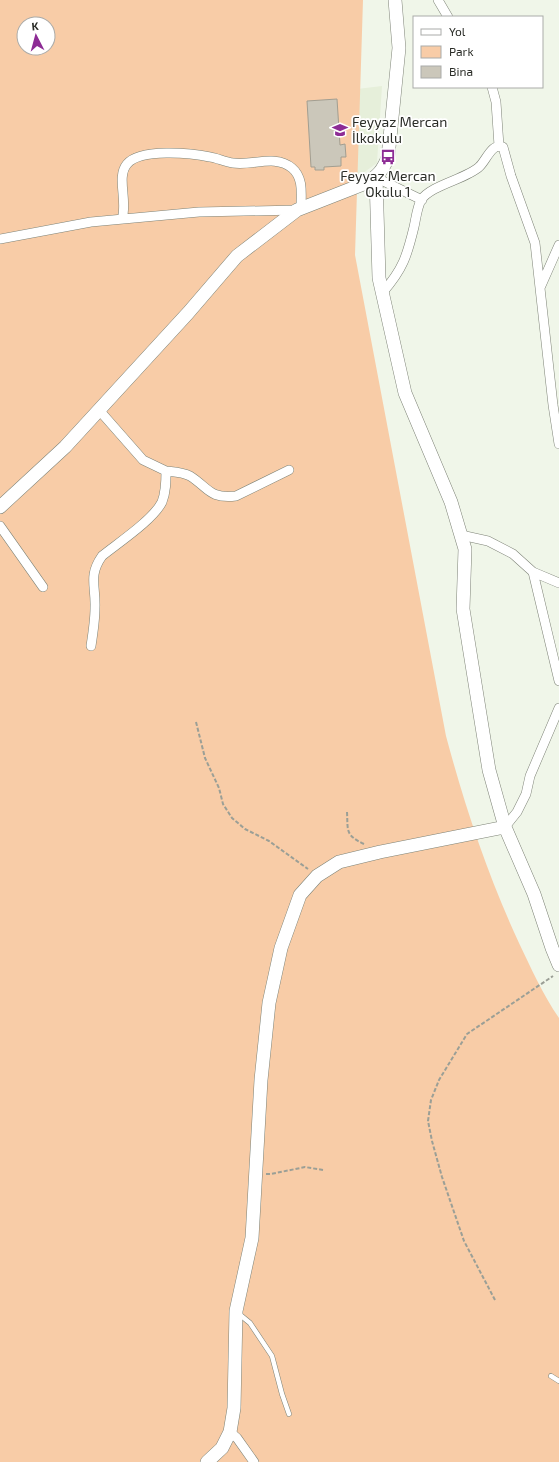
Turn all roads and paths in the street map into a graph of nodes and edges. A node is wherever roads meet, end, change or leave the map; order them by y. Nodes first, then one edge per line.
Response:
1 (438, 0) edge
2 (397, 3) edge
3 (447, 16) edge
4 (492, 88) edge
5 (499, 146) junction
6 (377, 178) junction
7 (422, 200) junction
8 (299, 209) junction
9 (122, 220) junction
10 (0, 239) edge
11 (559, 244) edge
12 (539, 290) junction
13 (383, 292) junction
14 (99, 410) junction
15 (559, 444) edge
16 (289, 470) dead end
17 (166, 471) junction
18 (0, 508) edge
19 (0, 526) edge
20 (461, 535) junction
21 (533, 572) junction
22 (559, 583) edge
23 (43, 587) dead end
24 (92, 646) dead end
25 (559, 681) edge
26 (559, 708) edge
27 (196, 722) dead end
28 (347, 812) dead end
29 (505, 827) junction
30 (380, 852) junction
31 (317, 876) junction
32 (559, 964) edge
33 (559, 972) edge
34 (323, 1170) dead end
35 (255, 1172) junction
36 (495, 1300) dead end
37 (236, 1311) junction
38 (551, 1376) dead end
39 (559, 1381) edge
40 (290, 1414) dead end
41 (230, 1432) junction
42 (207, 1462) edge
43 (254, 1462) edge

1 - 3 street
2 - 6 street
4 - 5 street
5 - 7 street
5 - 12 street
6 - 7 street
6 - 8 street
6 - 13 street
7 - 13 street
8 - 9 street
8 - 9 street
8 - 14 street
9 - 10 street
11 - 12 street
12 - 15 street
13 - 20 street
14 - 17 street
14 - 18 street
16 - 17 street
17 - 24 street
19 - 23 street
20 - 21 street
20 - 29 street
21 - 22 street
21 - 25 street
26 - 29 street
27 - 31 path
28 - 30 path
29 - 30 street
29 - 32 street
30 - 31 street
31 - 35 street
33 - 36 path
34 - 35 path
35 - 37 street
37 - 40 lane
37 - 41 street
38 - 39 lane
41 - 42 street
41 - 43 street

